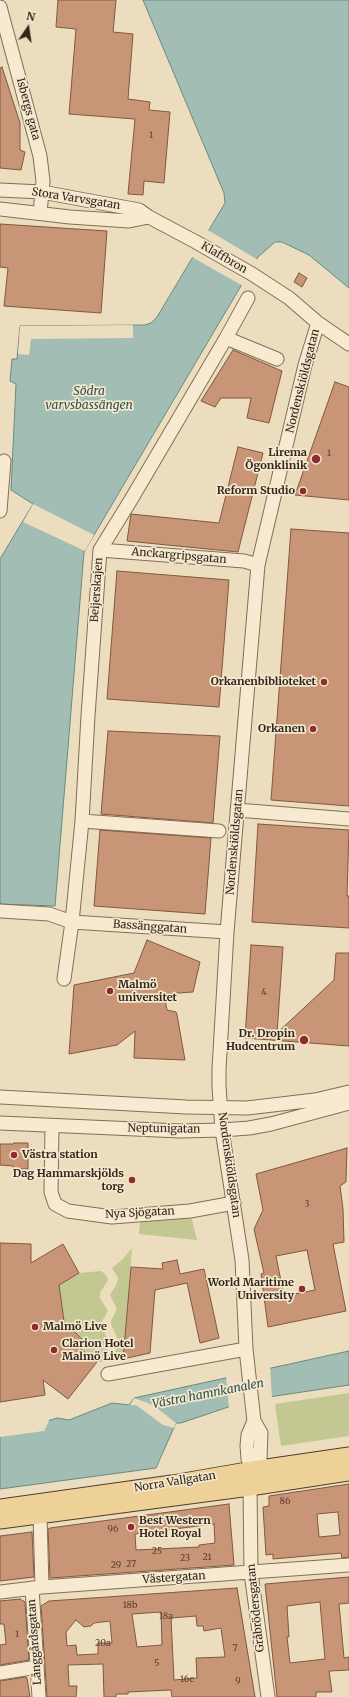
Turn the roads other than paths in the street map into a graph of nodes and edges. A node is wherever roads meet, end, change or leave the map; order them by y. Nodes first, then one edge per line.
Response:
1 (0, 8) edge
2 (0, 190) edge
3 (42, 192) junction
4 (0, 209) edge
5 (40, 213) junction
6 (150, 217) junction
7 (196, 242) joint
8 (248, 298) dead end
9 (318, 323) junction
10 (226, 338) junction
11 (349, 344) edge
12 (277, 359) dead end
13 (4, 461) dead end
14 (0, 511) edge
15 (100, 550) junction
16 (258, 565) junction
17 (237, 810) junction
18 (349, 819) edge
19 (82, 821) junction
20 (219, 831) dead end
21 (0, 911) edge
22 (72, 922) junction
23 (227, 932) junction
24 (64, 979) dead end
25 (349, 1092) edge
26 (0, 1097) edge
27 (349, 1103) edge
28 (220, 1108) junction
29 (0, 1123) edge
30 (52, 1126) junction
31 (222, 1130) junction
32 (234, 1203) junction
33 (246, 1349) junction
34 (108, 1374) dead end
35 (254, 1421) joint
36 (349, 1456) edge
37 (253, 1470) junction
38 (349, 1472) edge
39 (250, 1487) junction
40 (0, 1508) edge
41 (40, 1515) junction
42 (0, 1520) edge
43 (349, 1565) edge
44 (250, 1573) junction
45 (37, 1587) junction
46 (0, 1592) edge
47 (37, 1666) junction
48 (0, 1673) edge
49 (39, 1697) edge
50 (268, 1697) edge

1 - 3 street, Isbergs gata
2 - 3 street, Stora Varvsgatan
3 - 5 street, Isbergs gata
3 - 6 street, Stora Varvsgatan
4 - 5 street, Stora Varvsgatan
5 - 6 street, Stora Varvsgatan
6 - 7 street, Stora Varvsgatan
7 - 9 street, Klaffbron
8 - 10 street, Beijerskajen
9 - 11 street
9 - 16 street, Nordenskiöldsgatan
10 - 12 street
10 - 15 street, Beijerskajen
13 - 14 street
15 - 16 street, Anckargripsgatan
15 - 19 street, Beijerskajen
16 - 17 street, Nordenskiöldsgatan
17 - 18 street
17 - 23 street, Nordenskiöldsgatan
19 - 20 street
19 - 22 street, Beijerskajen
21 - 22 street, Bassänggatan
22 - 23 street, Bassänggatan
22 - 24 street, Beijerskajen
23 - 28 street, Nordenskiöldsgatan
25 - 28 street, Neptunigatan
26 - 28 street, Neptunigatan
27 - 31 street, Neptunigatan
28 - 31 street, Nordenskiöldsgatan
29 - 30 street, Neptunigatan
30 - 31 street, Neptunigatan
30 - 32 street, Nya Sjögatan
31 - 32 street, Nordenskiöldsgatan
32 - 33 street, Nordenskiöldsgatan
33 - 34 street
33 - 35 street, Nordenskiöldsgatan
35 - 37 street, Gråbrödersgatan
36 - 37 main road, Norra Vallgatan
37 - 39 street, Gråbrödersgatan
37 - 40 main road, Norra Vallgatan
38 - 39 main road, Norra Vallgatan
39 - 41 main road, Norra Vallgatan
39 - 44 street, Gråbrödersgatan
41 - 42 main road, Norra Vallgatan
41 - 45 street, Långgårdsgatan
43 - 44 street, Västergatan
44 - 45 street, Västergatan
44 - 50 street, Gråbrödersgatan
45 - 46 street, Västergatan
45 - 47 street, Långgårdsgatan
47 - 48 street
47 - 49 street, Långgårdsgatan

